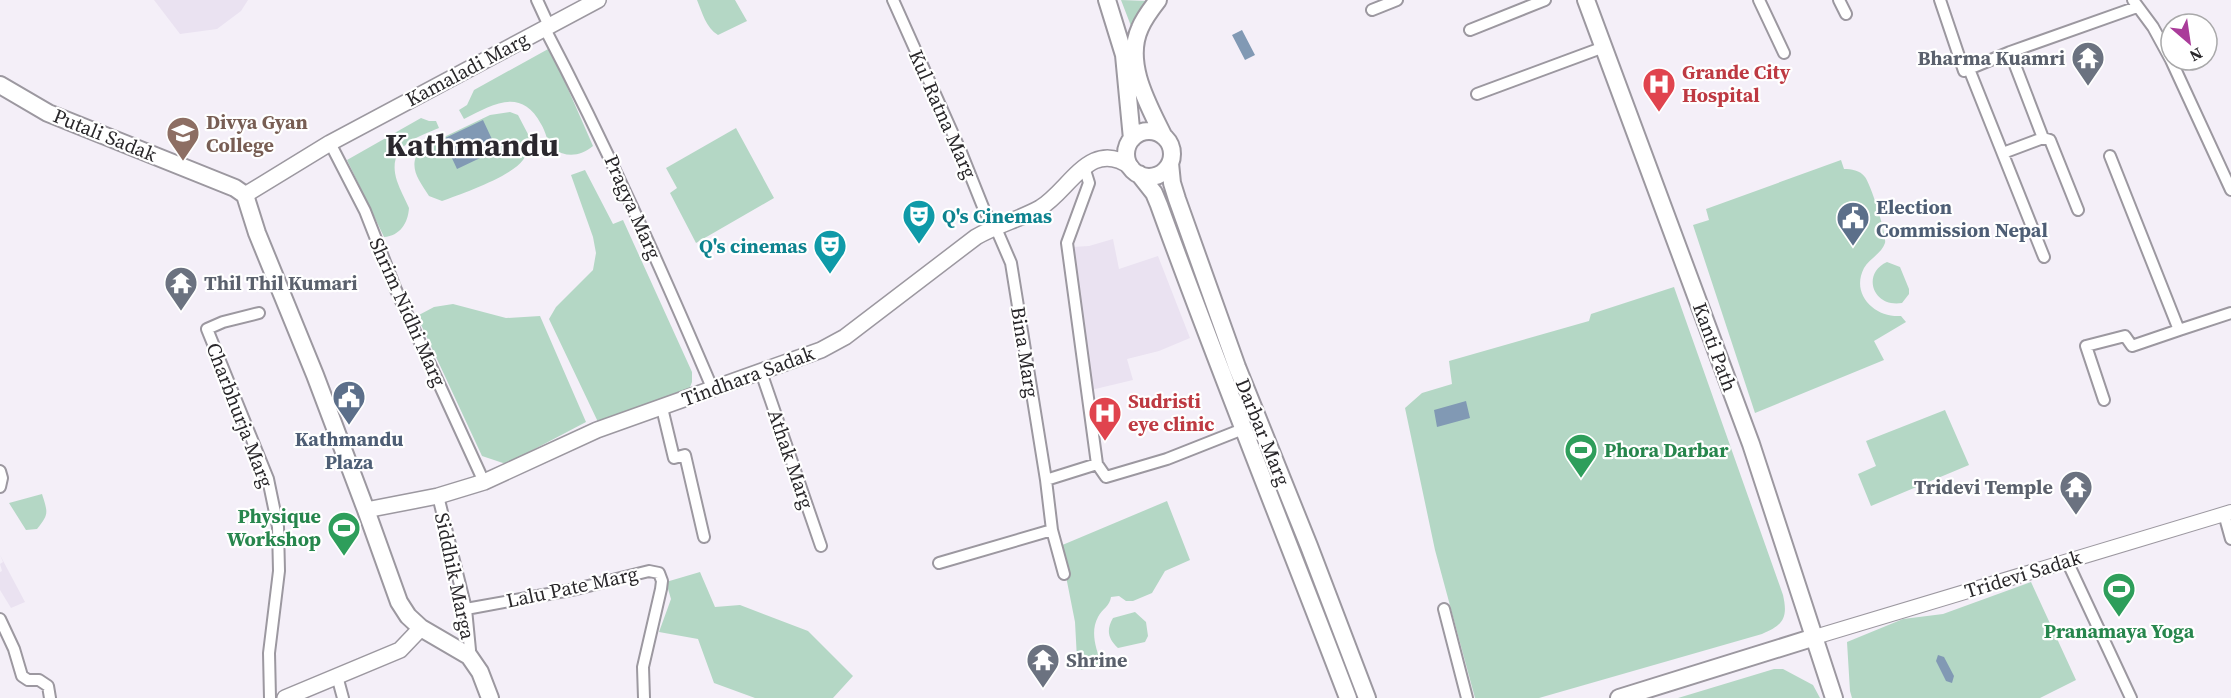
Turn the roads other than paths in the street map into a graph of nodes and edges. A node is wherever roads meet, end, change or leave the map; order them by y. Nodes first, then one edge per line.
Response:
1 (537, 0) edge
2 (598, 0) edge
3 (893, 0) edge
4 (1107, 0) edge
5 (1158, 0) edge
6 (1397, 0) edge
7 (1545, 0) edge
8 (1586, 0) edge
9 (1759, 0) edge
10 (1839, 0) edge
11 (1940, 0) edge
12 (2134, 2) edge
13 (2118, 8) dead end
14 (1372, 10) dead end
15 (1846, 14) dead end
16 (547, 27) junction
17 (1470, 30) dead end
18 (2159, 38) edge
19 (1604, 47) junction
20 (2010, 52) junction
21 (1784, 53) dead end
22 (1969, 69) junction
23 (2177, 72) edge
24 (0, 85) edge
25 (0, 94) edge
26 (1477, 94) dead end
27 (1163, 135) junction
28 (2043, 138) junction
29 (1132, 139) junction
30 (330, 143) junction
31 (2002, 153) junction
32 (2110, 156) dead end
33 (1170, 163) junction
34 (1086, 165) junction
35 (1135, 171) junction
36 (2231, 190) edge
37 (245, 195) junction
38 (2078, 210) dead end
39 (995, 226) junction
40 (2044, 256) dead end
41 (259, 313) dead end
42 (2231, 313) edge
43 (2179, 330) junction
44 (762, 372) junction
45 (713, 390) junction
46 (2104, 400) dead end
47 (662, 408) junction
48 (1243, 429) junction
49 (1097, 464) junction
50 (0, 471) edge
51 (1046, 480) junction
52 (484, 482) junction
53 (0, 487) edge
54 (438, 496) junction
55 (366, 510) junction
56 (2227, 513) edge
57 (1052, 530) junction
58 (704, 537) dead end
59 (2231, 538) edge
60 (821, 546) dead end
61 (2067, 561) junction
62 (939, 563) dead end
63 (1064, 574) dead end
64 (466, 609) junction
65 (1444, 609) dead end
66 (0, 620) edge
67 (422, 628) junction
68 (1815, 637) junction
69 (469, 656) junction
70 (337, 676) junction
71 (50, 698) edge
72 (270, 698) edge
73 (285, 698) edge
74 (343, 698) edge
75 (490, 698) edge
76 (644, 698) edge
77 (1348, 698) edge
78 (1366, 698) edge
79 (1467, 698) edge
80 (1619, 698) edge
81 (1834, 698) edge
82 (2131, 698) edge

1 - 16 street, Pragya Marg
2 - 16 main road, Kamaladi Marg
3 - 39 street, Kul Ratna Marg
4 - 29 main road
5 - 27 main road
6 - 14 street
7 - 17 street
8 - 19 main road, Kanti Path
9 - 21 street
10 - 15 street
11 - 22 street
12 - 13 street
12 - 18 street
12 - 20 street
16 - 30 main road, Kamaladi Marg
16 - 45 street, Pragya Marg
19 - 26 street
19 - 68 main road, Kanti Path
20 - 22 street
20 - 28 street
22 - 31 street
23 - 36 street
24 - 37 main road, Putali Sadak
25 - 37 main road
27 - 29 main road
27 - 33 main road
28 - 31 street
28 - 38 street
29 - 35 main road
30 - 37 main road, Kamaladi Marg
30 - 52 street, Shrim Nidhi Marg
31 - 40 street
32 - 43 street
33 - 35 main road
33 - 78 main road, Darbar Marg
34 - 35 main road
34 - 39 main road, Tindhara Sadak
34 - 49 street
35 - 48 main road, Darbar Marg
37 - 55 main road
39 - 44 main road, Tindhara Sadak
39 - 51 street, Bina Marg
41 - 72 street, Charbhurja Marg
42 - 43 street
43 - 46 street
44 - 45 main road, Tindhara Sadak
44 - 60 street, Athak Marg
45 - 47 main road, Tindhara Sadak
47 - 52 main road, Tindhara Sadak
47 - 58 street
48 - 49 street
48 - 77 main road, Darbar Marg
49 - 51 street
50 - 53 street
51 - 57 street, Bina Marg
52 - 54 main road, Tindhara Sadak
54 - 55 main road, Tindhara Sadak
54 - 64 street, Siddhik Marga
55 - 67 main road
56 - 59 street
56 - 61 street, Tridevi Sadak
57 - 62 street
57 - 63 street, Bina Marg
61 - 68 street, Tridevi Sadak
61 - 82 street
64 - 69 street, Siddhik Marga
64 - 76 street, Lalu Pate Marg
65 - 79 street
66 - 71 street
67 - 69 main road
67 - 70 main road
68 - 80 main road
68 - 81 main road, Kanti Path
69 - 75 main road
70 - 73 main road
70 - 74 street

